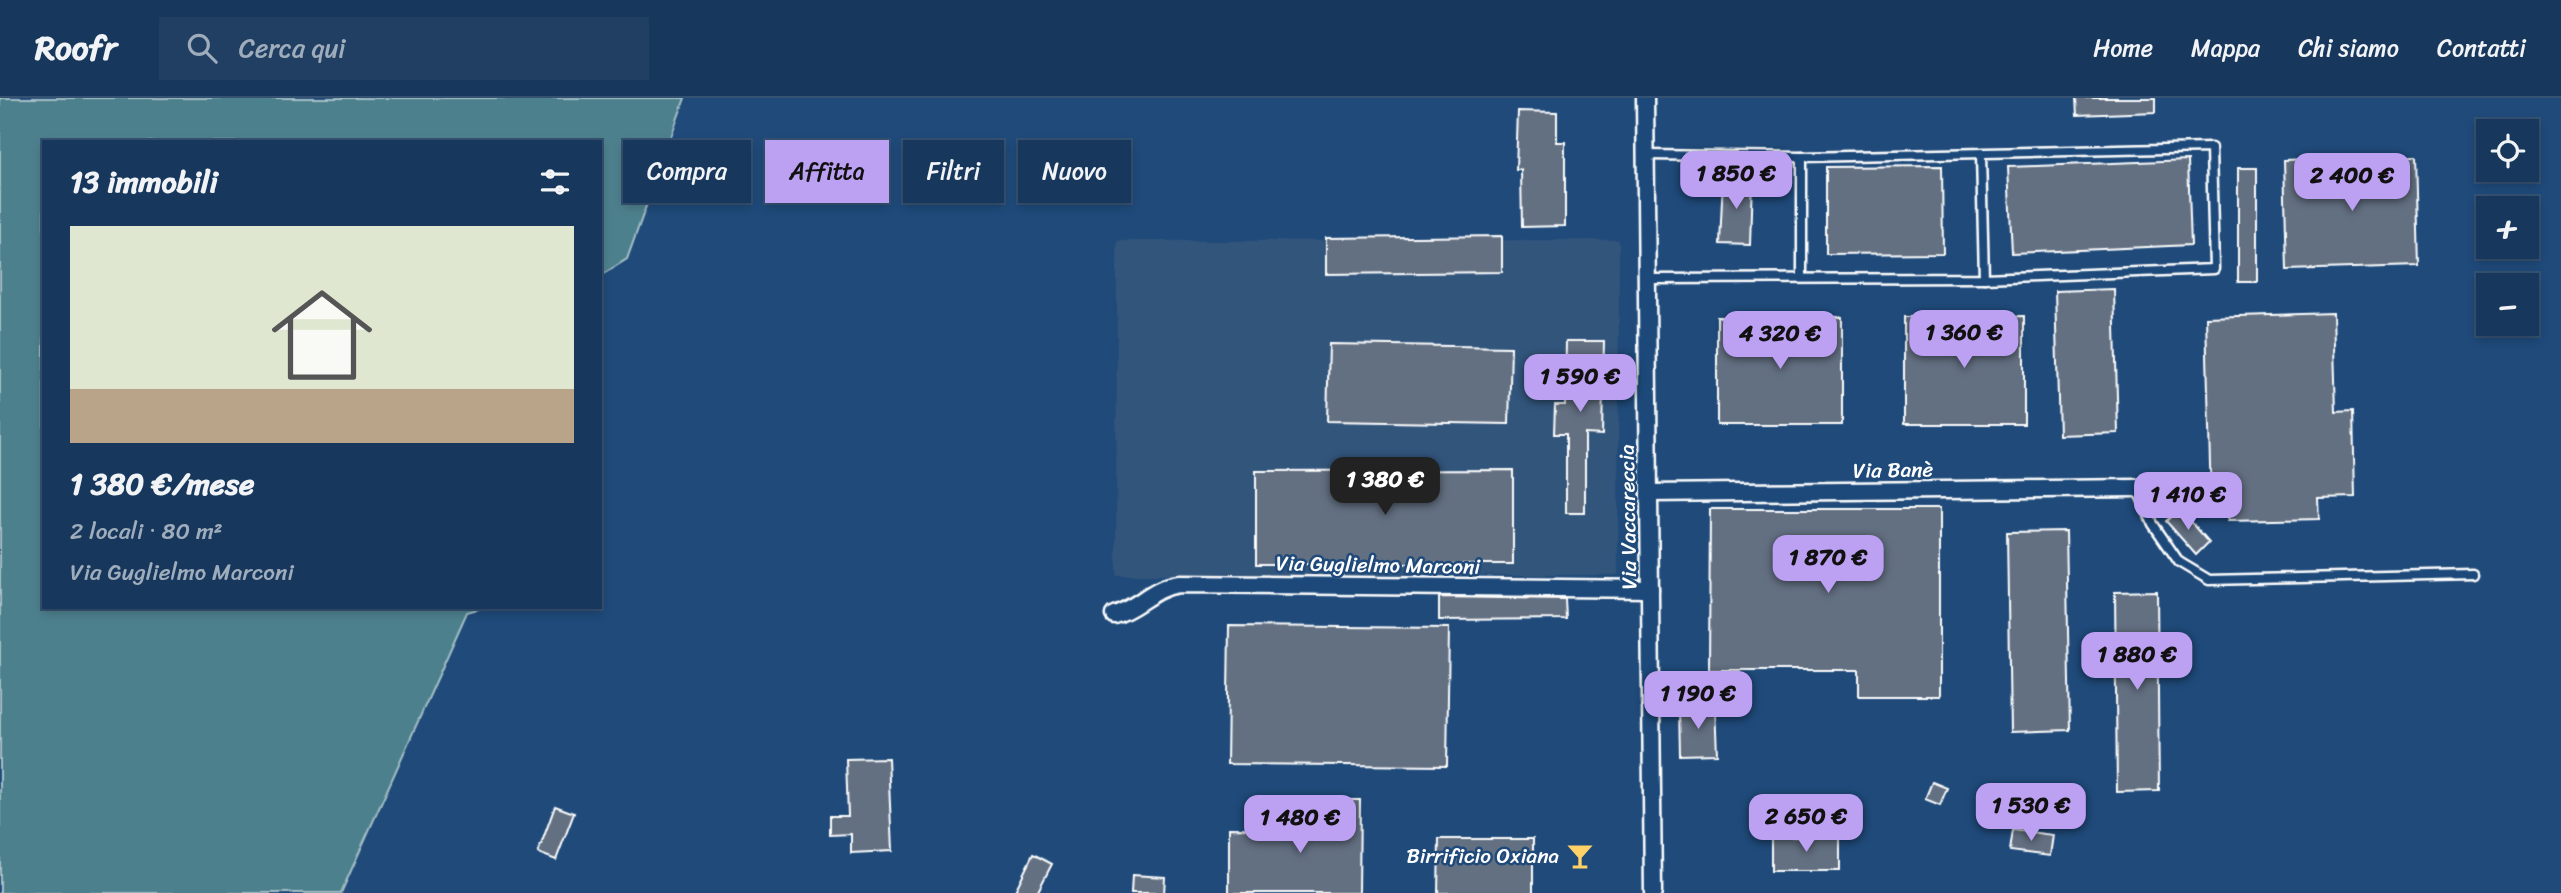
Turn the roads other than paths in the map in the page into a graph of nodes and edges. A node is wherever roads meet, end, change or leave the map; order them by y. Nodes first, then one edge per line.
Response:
1 (1645, 98) edge
2 (1645, 155) junction
3 (1981, 155) junction
4 (1802, 158) junction
5 (1802, 278) junction
6 (1984, 278) junction
7 (1648, 279) junction
8 (2137, 488) joint
9 (1649, 493) junction
10 (2473, 574) dead end
11 (1650, 589) junction
12 (1114, 615) dead end
13 (1653, 893) edge

1 - 2 street, Via Vaccareccia
2 - 4 lane
2 - 7 street, Via Vaccareccia
3 - 4 lane
3 - 6 lane
3 - 6 lane
4 - 5 lane
5 - 6 lane
5 - 7 lane
7 - 9 street, Via Vaccareccia
8 - 9 street, Via Banè
8 - 10 lane
9 - 11 street, Via Vaccareccia
11 - 12 street, Via Guglielmo Marconi
11 - 13 street, Via Vaccareccia

